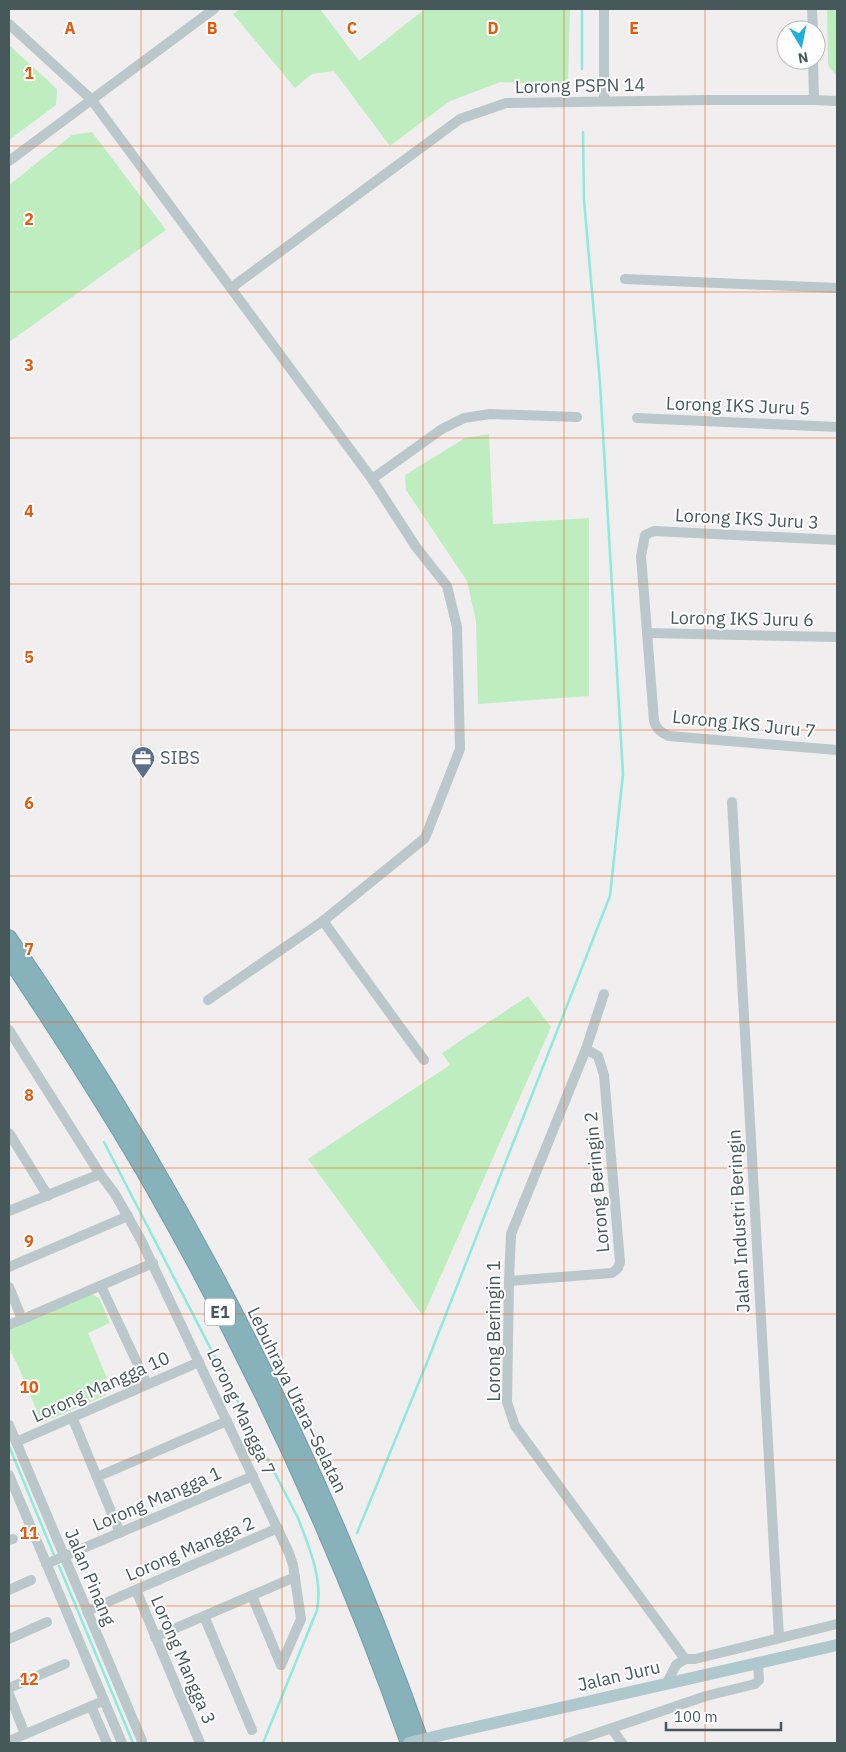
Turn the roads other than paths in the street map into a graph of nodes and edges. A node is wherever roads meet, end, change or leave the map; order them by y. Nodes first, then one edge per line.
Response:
1 (214, 9) edge
2 (604, 9) edge
3 (9, 24) edge
4 (813, 70) edge
5 (91, 99) junction
6 (814, 100) junction
7 (604, 101) junction
8 (837, 101) edge
9 (9, 161) edge
10 (625, 279) dead end
11 (231, 288) junction
12 (837, 288) edge
13 (577, 417) dead end
14 (637, 418) dead end
15 (837, 426) edge
16 (372, 479) junction
17 (837, 540) edge
18 (647, 633) junction
19 (837, 637) edge
20 (837, 750) edge
21 (732, 802) dead end
22 (323, 920) junction
23 (9, 937) edge
24 (9, 958) edge
25 (604, 994) dead end
26 (208, 1000) dead end
27 (9, 1030) edge
28 (586, 1049) junction
29 (424, 1060) dead end
30 (9, 1133) edge
31 (100, 1174) junction
32 (48, 1196) junction
33 (9, 1212) edge
34 (128, 1216) junction
35 (153, 1263) junction
36 (9, 1267) edge
37 (509, 1281) junction
38 (100, 1286) junction
39 (9, 1287) edge
40 (22, 1320) junction
41 (9, 1325) edge
42 (199, 1362) junction
43 (147, 1384) junction
44 (72, 1417) junction
45 (227, 1421) junction
46 (9, 1425) edge
47 (16, 1442) junction
48 (9, 1475) edge
49 (253, 1476) junction
50 (97, 1477) junction
51 (278, 1528) junction
52 (120, 1533) junction
53 (64, 1556) junction
54 (46, 1564) junction
55 (295, 1577) junction
56 (31, 1580) dead end
57 (9, 1590) edge
58 (136, 1590) junction
59 (252, 1596) junction
60 (87, 1611) junction
61 (204, 1616) junction
62 (47, 1622) dead end
63 (837, 1624) edge
64 (156, 1637) junction
65 (779, 1638) junction
66 (9, 1639) edge
67 (837, 1645) edge
68 (685, 1658) junction
69 (758, 1662) junction
70 (65, 1664) dead end
71 (667, 1683) junction
72 (9, 1688) edge
73 (9, 1694) edge
74 (103, 1700) junction
75 (91, 1706) junction
76 (612, 1729) junction
77 (252, 1730) dead end
78 (25, 1734) junction
79 (9, 1741) edge
80 (142, 1741) dead end
81 (107, 1743) edge
82 (122, 1743) edge
83 (200, 1743) edge
84 (408, 1743) edge
85 (422, 1743) edge
86 (568, 1743) edge
87 (622, 1743) edge

1 - 5 street
2 - 7 street
3 - 5 street
4 - 6 street
5 - 9 street
5 - 11 street
6 - 7 street, Lorong PSPN 14
6 - 8 street, Lorong PSPN 14
7 - 11 street, Lorong PSPN 14
10 - 12 street
11 - 16 street
13 - 16 street
14 - 15 street, Lorong IKS Juru 5
16 - 22 street
17 - 18 street, Lorong IKS Juru 3
18 - 19 street, Lorong IKS Juru 6
18 - 20 street, Lorong IKS Juru 7
21 - 65 street, Jalan Industri Beringin
22 - 26 street
22 - 29 street
23 - 85 highway, Lebuhraya Utara–Selatan / E1
24 - 84 highway, Lebuhraya Utara–Selatan / E1
25 - 28 street, Lorong Beringin 1
27 - 31 street, Lorong Mangga 7
28 - 37 street, Lorong Beringin 1
28 - 37 street, Lorong Beringin 2
30 - 32 street
31 - 32 street
31 - 34 street, Lorong Mangga 7
32 - 33 street
34 - 35 street, Lorong Mangga 7
34 - 36 street
35 - 38 street
35 - 42 street, Lorong Mangga 7
37 - 68 street, Lorong Beringin 1
38 - 40 street
38 - 43 street
39 - 40 street
40 - 41 street
42 - 43 street, Lorong Mangga 10
42 - 45 street, Lorong Mangga 7
43 - 44 street, Lorong Mangga 10
44 - 47 street, Lorong Mangga 10
44 - 50 street
45 - 49 street, Lorong Mangga 7
45 - 50 street
46 - 47 street, Jalan Pinang
47 - 53 street, Jalan Pinang
48 - 54 street, Jalan Pinang
49 - 51 street, Lorong Mangga 7
49 - 52 street, Lorong Mangga 1
50 - 52 street
51 - 55 street, Lorong Mangga 7
51 - 58 street, Lorong Mangga 2
52 - 53 street, Lorong Mangga 1
53 - 54 street, Lorong Mangga 1
53 - 60 street, Jalan Pinang
54 - 74 street, Jalan Pinang
55 - 59 street
55 - 59 street, Lorong Mangga 7
56 - 57 street
58 - 60 street, Lorong Mangga 2
58 - 64 street, Lorong Mangga 3
59 - 61 street
60 - 80 street, Jalan Pinang
61 - 64 street
61 - 77 street
62 - 66 street
63 - 65 street, Jalan Juru
64 - 83 street, Lorong Mangga 3
65 - 68 street, Jalan Juru
67 - 69 main road, Jalan Juru
68 - 71 street
69 - 71 main road, Jalan Juru
69 - 76 street
70 - 72 street
71 - 84 main road, Jalan Juru, bridge
73 - 78 street
74 - 75 street
74 - 82 street, Jalan Pinang
75 - 78 street
75 - 81 street
76 - 86 street
76 - 87 street
78 - 79 street

